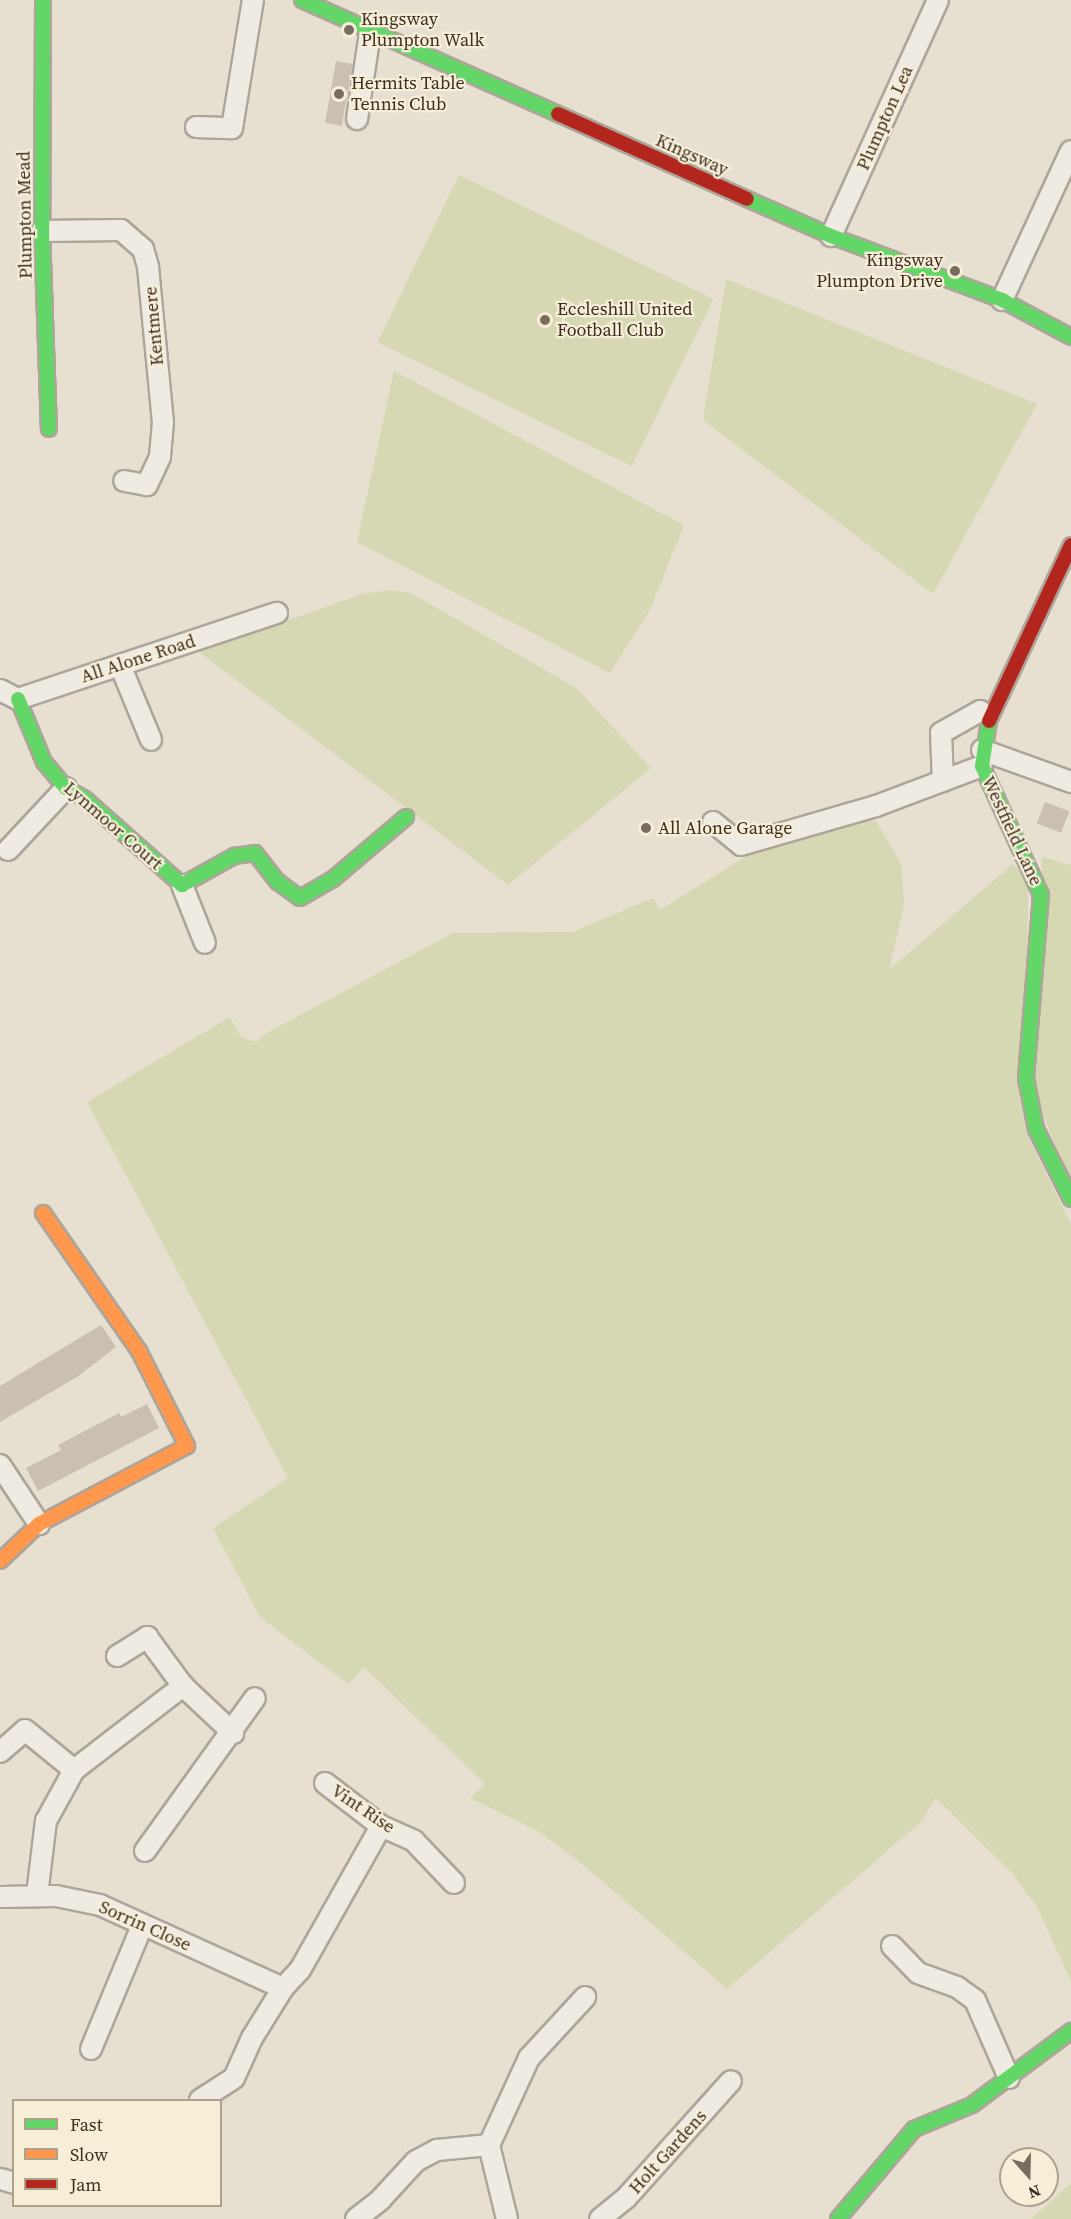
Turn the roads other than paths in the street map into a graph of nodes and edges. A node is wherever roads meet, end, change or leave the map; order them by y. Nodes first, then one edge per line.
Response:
1 (42, 0) edge
2 (253, 0) edge
3 (302, 0) edge
4 (938, 0) edge
5 (370, 33) junction
6 (357, 119) dead end
7 (196, 127) dead end
8 (1071, 151) edge
9 (42, 231) junction
10 (831, 236) junction
11 (1002, 300) junction
12 (1071, 337) edge
13 (50, 429) dead end
14 (124, 481) dead end
15 (1071, 545) edge
16 (277, 613) dead end
17 (120, 665) junction
18 (0, 690) edge
19 (18, 699) junction
20 (980, 711) dead end
21 (150, 741) dead end
22 (982, 758) junction
23 (943, 781) junction
24 (1071, 783) edge
25 (66, 788) junction
26 (406, 817) dead end
27 (713, 822) dead end
28 (8, 850) dead end
29 (182, 885) junction
30 (205, 943) dead end
31 (1071, 1199) edge
32 (43, 1213) dead end
33 (0, 1465) edge
34 (39, 1524) junction
35 (0, 1561) edge
36 (117, 1656) dead end
37 (183, 1686) junction
38 (255, 1698) dead end
39 (233, 1733) junction
40 (0, 1752) edge
41 (74, 1770) junction
42 (325, 1783) dead end
43 (381, 1826) junction
44 (145, 1851) dead end
45 (454, 1883) dead end
46 (37, 1895) junction
47 (0, 1897) edge
48 (142, 1926) junction
49 (892, 1946) dead end
50 (283, 1988) junction
51 (585, 1997) dead end
52 (1071, 2031) edge
53 (91, 2049) dead end
54 (1009, 2078) junction
55 (731, 2081) dead end
56 (202, 2099) edge
57 (489, 2145) junction
58 (356, 2219) edge
59 (507, 2219) edge
60 (600, 2219) edge
61 (838, 2219) edge

1 - 9 street, Plumpton Mead
2 - 7 street
3 - 5 street, Kingsway
4 - 10 street, Plumpton Lea
5 - 6 street
5 - 10 street, Kingsway
8 - 11 street
9 - 13 street, Plumpton Mead
9 - 14 street, Kentmere
10 - 11 street, Kingsway
11 - 12 street, Kingsway
15 - 22 street, Westfield Lane
16 - 17 street, All Alone Road
17 - 19 street, All Alone Road
17 - 21 street
18 - 19 street
19 - 25 street, Lynmoor Court
20 - 23 street
22 - 23 street
22 - 24 street
22 - 31 street, Westfield Lane
23 - 27 street
25 - 28 street
25 - 29 street, Lynmoor Court
26 - 29 street
29 - 30 street, Lynmoor Court
32 - 34 street
33 - 34 street
34 - 35 street
36 - 37 street
37 - 39 street
37 - 41 street
38 - 39 street
39 - 44 street
40 - 41 street
41 - 46 street
42 - 43 street, Vint Rise
43 - 45 street, Vint Rise
43 - 50 street
46 - 47 street, Sorrin Close
46 - 48 street, Sorrin Close
48 - 50 street, Sorrin Close
48 - 53 street
49 - 54 street
50 - 56 street
51 - 57 street
52 - 54 street
54 - 61 street
55 - 60 street, Holt Gardens
57 - 58 street
57 - 59 street

